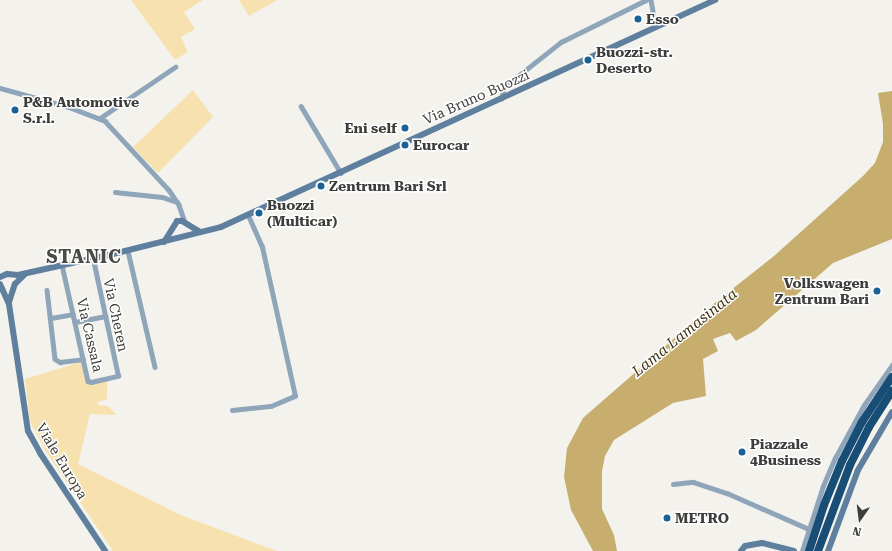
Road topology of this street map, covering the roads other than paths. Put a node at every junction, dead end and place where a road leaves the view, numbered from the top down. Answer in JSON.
{"nodes":[{"id":1,"x":646,"y":0,"type":"edge"},
{"id":2,"x":651,"y":0,"type":"edge"},
{"id":3,"x":716,"y":0,"type":"edge"},
{"id":4,"x":656,"y":27,"type":"junction"},
{"id":5,"x":175,"y":67,"type":"dead end"},
{"id":6,"x":0,"y":88,"type":"edge"},
{"id":7,"x":501,"y":99,"type":"junction"},
{"id":8,"x":301,"y":106,"type":"dead end"},
{"id":9,"x":100,"y":118,"type":"junction"},
{"id":10,"x":341,"y":173,"type":"junction"},
{"id":11,"x":169,"y":190,"type":"junction"},
{"id":12,"x":115,"y":192,"type":"dead end"},
{"id":13,"x":162,"y":197,"type":"junction"},
{"id":14,"x":177,"y":202,"type":"junction"},
{"id":15,"x":181,"y":208,"type":"junction"},
{"id":16,"x":248,"y":215,"type":"junction"},
{"id":17,"x":177,"y":221,"type":"junction"},
{"id":18,"x":186,"y":224,"type":"junction"},
{"id":19,"x":171,"y":230,"type":"junction"},
{"id":20,"x":201,"y":232,"type":"junction"},
{"id":21,"x":182,"y":237,"type":"junction"},
{"id":22,"x":164,"y":242,"type":"junction"},
{"id":23,"x":128,"y":251,"type":"junction"},
{"id":24,"x":93,"y":259,"type":"junction"},
{"id":25,"x":62,"y":265,"type":"junction"},
{"id":26,"x":26,"y":273,"type":"junction"},
{"id":27,"x":10,"y":274,"type":"junction"},
{"id":28,"x":1,"y":277,"type":"edge"},
{"id":29,"x":14,"y":285,"type":"junction"},
{"id":30,"x":1,"y":286,"type":"edge"},
{"id":31,"x":47,"y":290,"type":"dead end"},
{"id":32,"x":9,"y":304,"type":"junction"},
{"id":33,"x":73,"y":314,"type":"junction"},
{"id":34,"x":105,"y":316,"type":"junction"},
{"id":35,"x":51,"y":318,"type":"junction"},
{"id":36,"x":75,"y":322,"type":"junction"},
{"id":37,"x":83,"y":359,"type":"junction"},
{"id":38,"x":892,"y":365,"type":"edge"},
{"id":39,"x":155,"y":367,"type":"dead end"},
{"id":40,"x":118,"y":376,"type":"joint"},
{"id":41,"x":892,"y":377,"type":"edge"},
{"id":42,"x":892,"y":391,"type":"edge"},
{"id":43,"x":232,"y":410,"type":"dead end"},
{"id":44,"x":892,"y":412,"type":"edge"},
{"id":45,"x":673,"y":484,"type":"dead end"},
{"id":46,"x":809,"y":529,"type":"junction"},
{"id":47,"x":814,"y":544,"type":"edge"},
{"id":48,"x":829,"y":548,"type":"edge"},
{"id":49,"x":105,"y":551,"type":"edge"},
{"id":50,"x":741,"y":551,"type":"edge"},
{"id":51,"x":794,"y":551,"type":"edge"},
{"id":52,"x":802,"y":551,"type":"edge"},
{"id":53,"x":809,"y":551,"type":"edge"}],
"edges":[{"from":1,"to":7,"type":"street"},
{"from":2,"to":4,"type":"street"},
{"from":3,"to":4,"type":"main road","name":"Via Bruno Buozzi"},
{"from":4,"to":7,"type":"main road","name":"Via Bruno Buozzi"},
{"from":5,"to":9,"type":"street"},
{"from":6,"to":9,"type":"street"},
{"from":7,"to":10,"type":"main road","name":"Via Bruno Buozzi"},
{"from":8,"to":10,"type":"street"},
{"from":9,"to":11,"type":"street"},
{"from":10,"to":16,"type":"main road","name":"Via Bruno Buozzi"},
{"from":11,"to":13,"type":"street"},
{"from":11,"to":14,"type":"street"},
{"from":12,"to":13,"type":"street"},
{"from":13,"to":14,"type":"street"},
{"from":14,"to":15,"type":"street"},
{"from":15,"to":17,"type":"street"},
{"from":15,"to":18,"type":"street"},
{"from":16,"to":20,"type":"main road","name":"Via Bruno Buozzi"},
{"from":16,"to":43,"type":"street"},
{"from":17,"to":18,"type":"main road"},
{"from":17,"to":19,"type":"main road"},
{"from":18,"to":20,"type":"main road"},
{"from":18,"to":21,"type":"main road"},
{"from":19,"to":21,"type":"main road"},
{"from":19,"to":22,"type":"main road"},
{"from":20,"to":21,"type":"main road","name":"Via Bruno Buozzi"},
{"from":21,"to":22,"type":"main road","name":"Via Bruno Buozzi"},
{"from":22,"to":23,"type":"main road"},
{"from":23,"to":24,"type":"main road"},
{"from":23,"to":39,"type":"street"},
{"from":24,"to":25,"type":"main road"},
{"from":24,"to":34,"type":"street","name":"Via Cheren"},
{"from":25,"to":26,"type":"main road"},
{"from":25,"to":33,"type":"street","name":"Via Cassala"},
{"from":26,"to":27,"type":"main road"},
{"from":26,"to":29,"type":"main road"},
{"from":27,"to":28,"type":"main road"},
{"from":27,"to":29,"type":"main road"},
{"from":29,"to":30,"type":"main road"},
{"from":29,"to":32,"type":"main road"},
{"from":30,"to":32,"type":"main road"},
{"from":31,"to":35,"type":"street"},
{"from":32,"to":49,"type":"main road","name":"Viale Europa"},
{"from":33,"to":35,"type":"street"},
{"from":33,"to":36,"type":"street","name":"Via Cassala"},
{"from":34,"to":36,"type":"street"},
{"from":34,"to":40,"type":"street","name":"Via Cheren"},
{"from":35,"to":37,"type":"street"},
{"from":36,"to":37,"type":"street","name":"Via Cassala"},
{"from":37,"to":40,"type":"street","name":"Via Cassala"},
{"from":38,"to":46,"type":"street"},
{"from":41,"to":47,"type":"highway"},
{"from":42,"to":47,"type":"highway"},
{"from":44,"to":48,"type":"main road"},
{"from":45,"to":46,"type":"street"},
{"from":46,"to":47,"type":"street"},
{"from":47,"to":52,"type":"street"},
{"from":47,"to":53,"type":"highway"},
{"from":50,"to":51,"type":"main road"}]}
